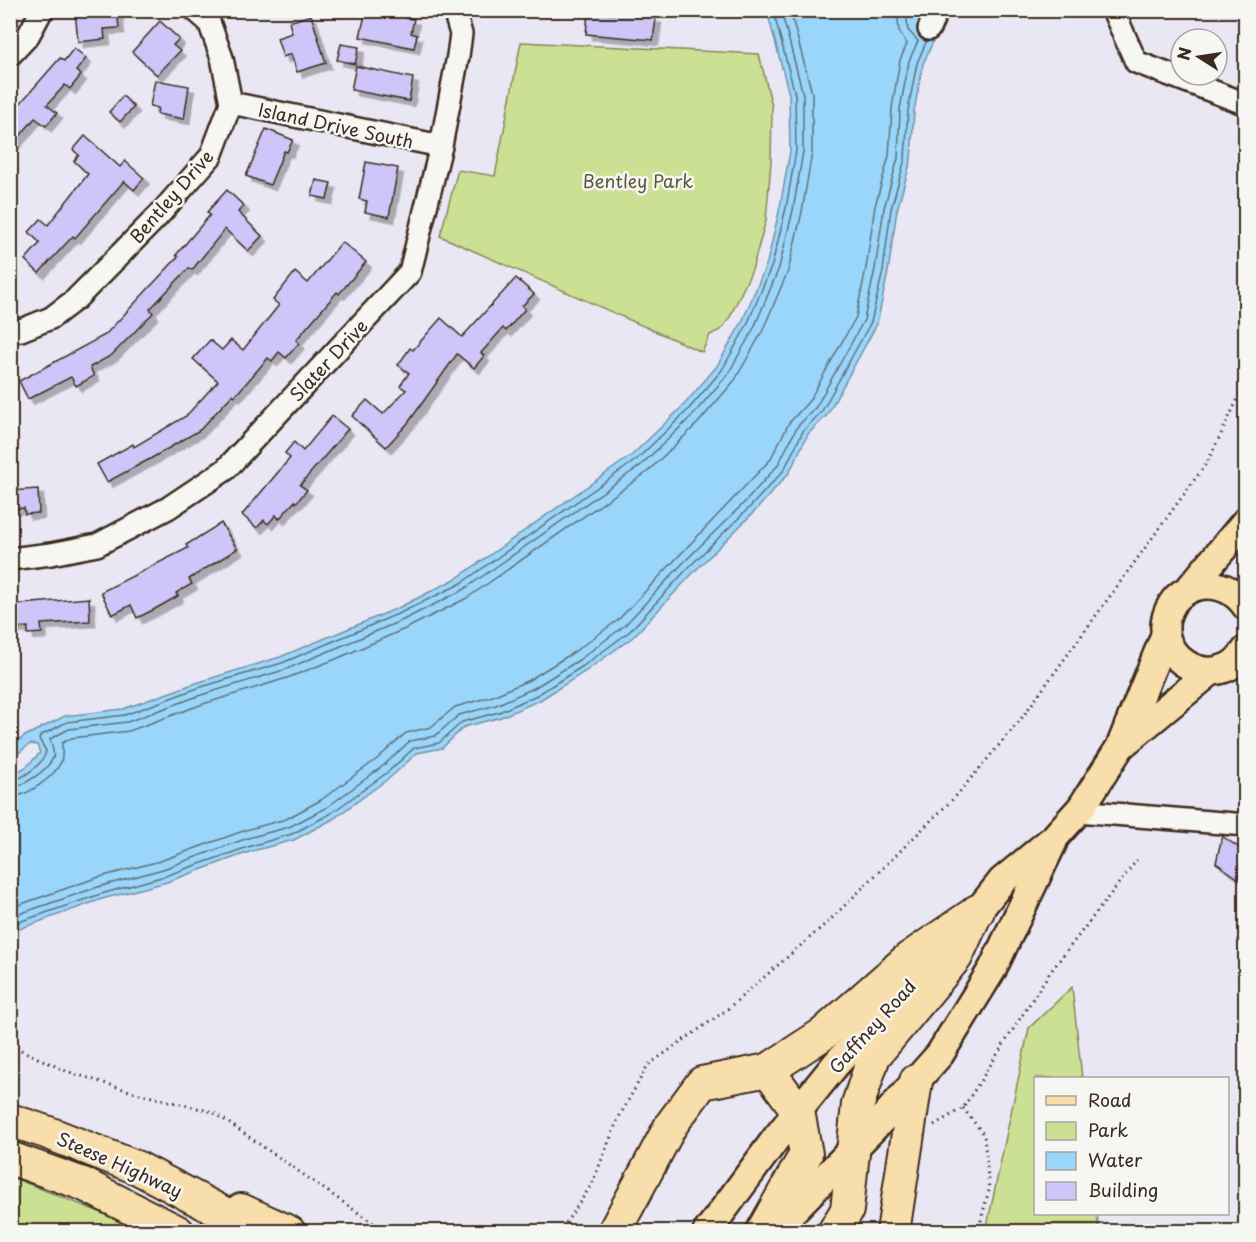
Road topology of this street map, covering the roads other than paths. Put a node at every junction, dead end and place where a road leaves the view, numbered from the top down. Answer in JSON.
{"nodes":[{"id":1,"x":42,"y":10,"type":"edge"},
{"id":2,"x":195,"y":10,"type":"edge"},
{"id":3,"x":454,"y":10,"type":"edge"},
{"id":4,"x":1113,"y":10,"type":"edge"},
{"id":5,"x":10,"y":55,"type":"edge"},
{"id":6,"x":231,"y":103,"type":"junction"},
{"id":7,"x":1245,"y":104,"type":"edge"},
{"id":8,"x":441,"y":146,"type":"junction"},
{"id":9,"x":10,"y":331,"type":"edge"},
{"id":10,"x":1245,"y":521,"type":"edge"},
{"id":11,"x":10,"y":559,"type":"edge"},
{"id":12,"x":1189,"y":589,"type":"junction"},
{"id":13,"x":1245,"y":606,"type":"edge"},
{"id":14,"x":1165,"y":635,"type":"junction"},
{"id":15,"x":1244,"y":655,"type":"edge"},
{"id":16,"x":1210,"y":672,"type":"junction"},
{"id":17,"x":1119,"y":747,"type":"junction"},
{"id":18,"x":1078,"y":811,"type":"junction"},
{"id":19,"x":1245,"y":825,"type":"edge"},
{"id":20,"x":1054,"y":838,"type":"junction"},
{"id":21,"x":978,"y":910,"type":"junction"},
{"id":22,"x":768,"y":1070,"type":"junction"},
{"id":23,"x":916,"y":1081,"type":"junction"},
{"id":24,"x":798,"y":1111,"type":"junction"},
{"id":25,"x":10,"y":1120,"type":"edge"},
{"id":26,"x":855,"y":1147,"type":"junction"},
{"id":27,"x":10,"y":1158,"type":"edge"},
{"id":28,"x":138,"y":1168,"type":"junction"},
{"id":29,"x":140,"y":1212,"type":"junction"},
{"id":30,"x":169,"y":1232,"type":"edge"},
{"id":31,"x":178,"y":1232,"type":"edge"},
{"id":32,"x":259,"y":1232,"type":"edge"},
{"id":33,"x":289,"y":1232,"type":"edge"},
{"id":34,"x":614,"y":1232,"type":"edge"},
{"id":35,"x":707,"y":1232,"type":"edge"},
{"id":36,"x":762,"y":1232,"type":"edge"},
{"id":37,"x":772,"y":1232,"type":"edge"},
{"id":38,"x":834,"y":1232,"type":"edge"},
{"id":39,"x":893,"y":1232,"type":"edge"}],
"edges":[{"from":1,"to":5,"type":"street"},
{"from":2,"to":6,"type":"street"},
{"from":3,"to":8,"type":"street","name":"Slater Drive"},
{"from":4,"to":7,"type":"street"},
{"from":6,"to":8,"type":"street","name":"Island Drive South"},
{"from":6,"to":9,"type":"street","name":"Bentley Drive"},
{"from":8,"to":11,"type":"street","name":"Slater Drive"},
{"from":10,"to":12,"type":"main road"},
{"from":12,"to":13,"type":"main road"},
{"from":12,"to":14,"type":"main road","name":"Gaffney Road"},
{"from":14,"to":16,"type":"main road"},
{"from":14,"to":17,"type":"main road","name":"Gaffney Road"},
{"from":15,"to":16,"type":"main road","name":"Gaffney Road"},
{"from":16,"to":17,"type":"main road","name":"Gaffney Road"},
{"from":17,"to":18,"type":"main road","name":"Gaffney Road"},
{"from":18,"to":19,"type":"street"},
{"from":18,"to":20,"type":"main road","name":"Gaffney Road"},
{"from":20,"to":21,"type":"main road","name":"Gaffney Road"},
{"from":20,"to":23,"type":"main road","name":"Gaffney Road"},
{"from":21,"to":22,"type":"highway"},
{"from":21,"to":24,"type":"main road","name":"Gaffney Road"},
{"from":21,"to":26,"type":"highway"},
{"from":22,"to":24,"type":"highway"},
{"from":22,"to":34,"type":"highway"},
{"from":23,"to":26,"type":"main road","name":"Gaffney Road"},
{"from":23,"to":39,"type":"highway"},
{"from":24,"to":35,"type":"main road","name":"Gaffney Road"},
{"from":24,"to":36,"type":"highway"},
{"from":25,"to":28,"type":"highway","name":"Steese Highway"},
{"from":26,"to":37,"type":"main road","name":"Gaffney Road"},
{"from":26,"to":38,"type":"highway"},
{"from":27,"to":29,"type":"highway","name":"Steese Highway"},
{"from":28,"to":32,"type":"highway","name":"Steese Highway"},
{"from":28,"to":33,"type":"highway"},
{"from":29,"to":30,"type":"highway"},
{"from":29,"to":31,"type":"highway","name":"Steese Highway"}]}
